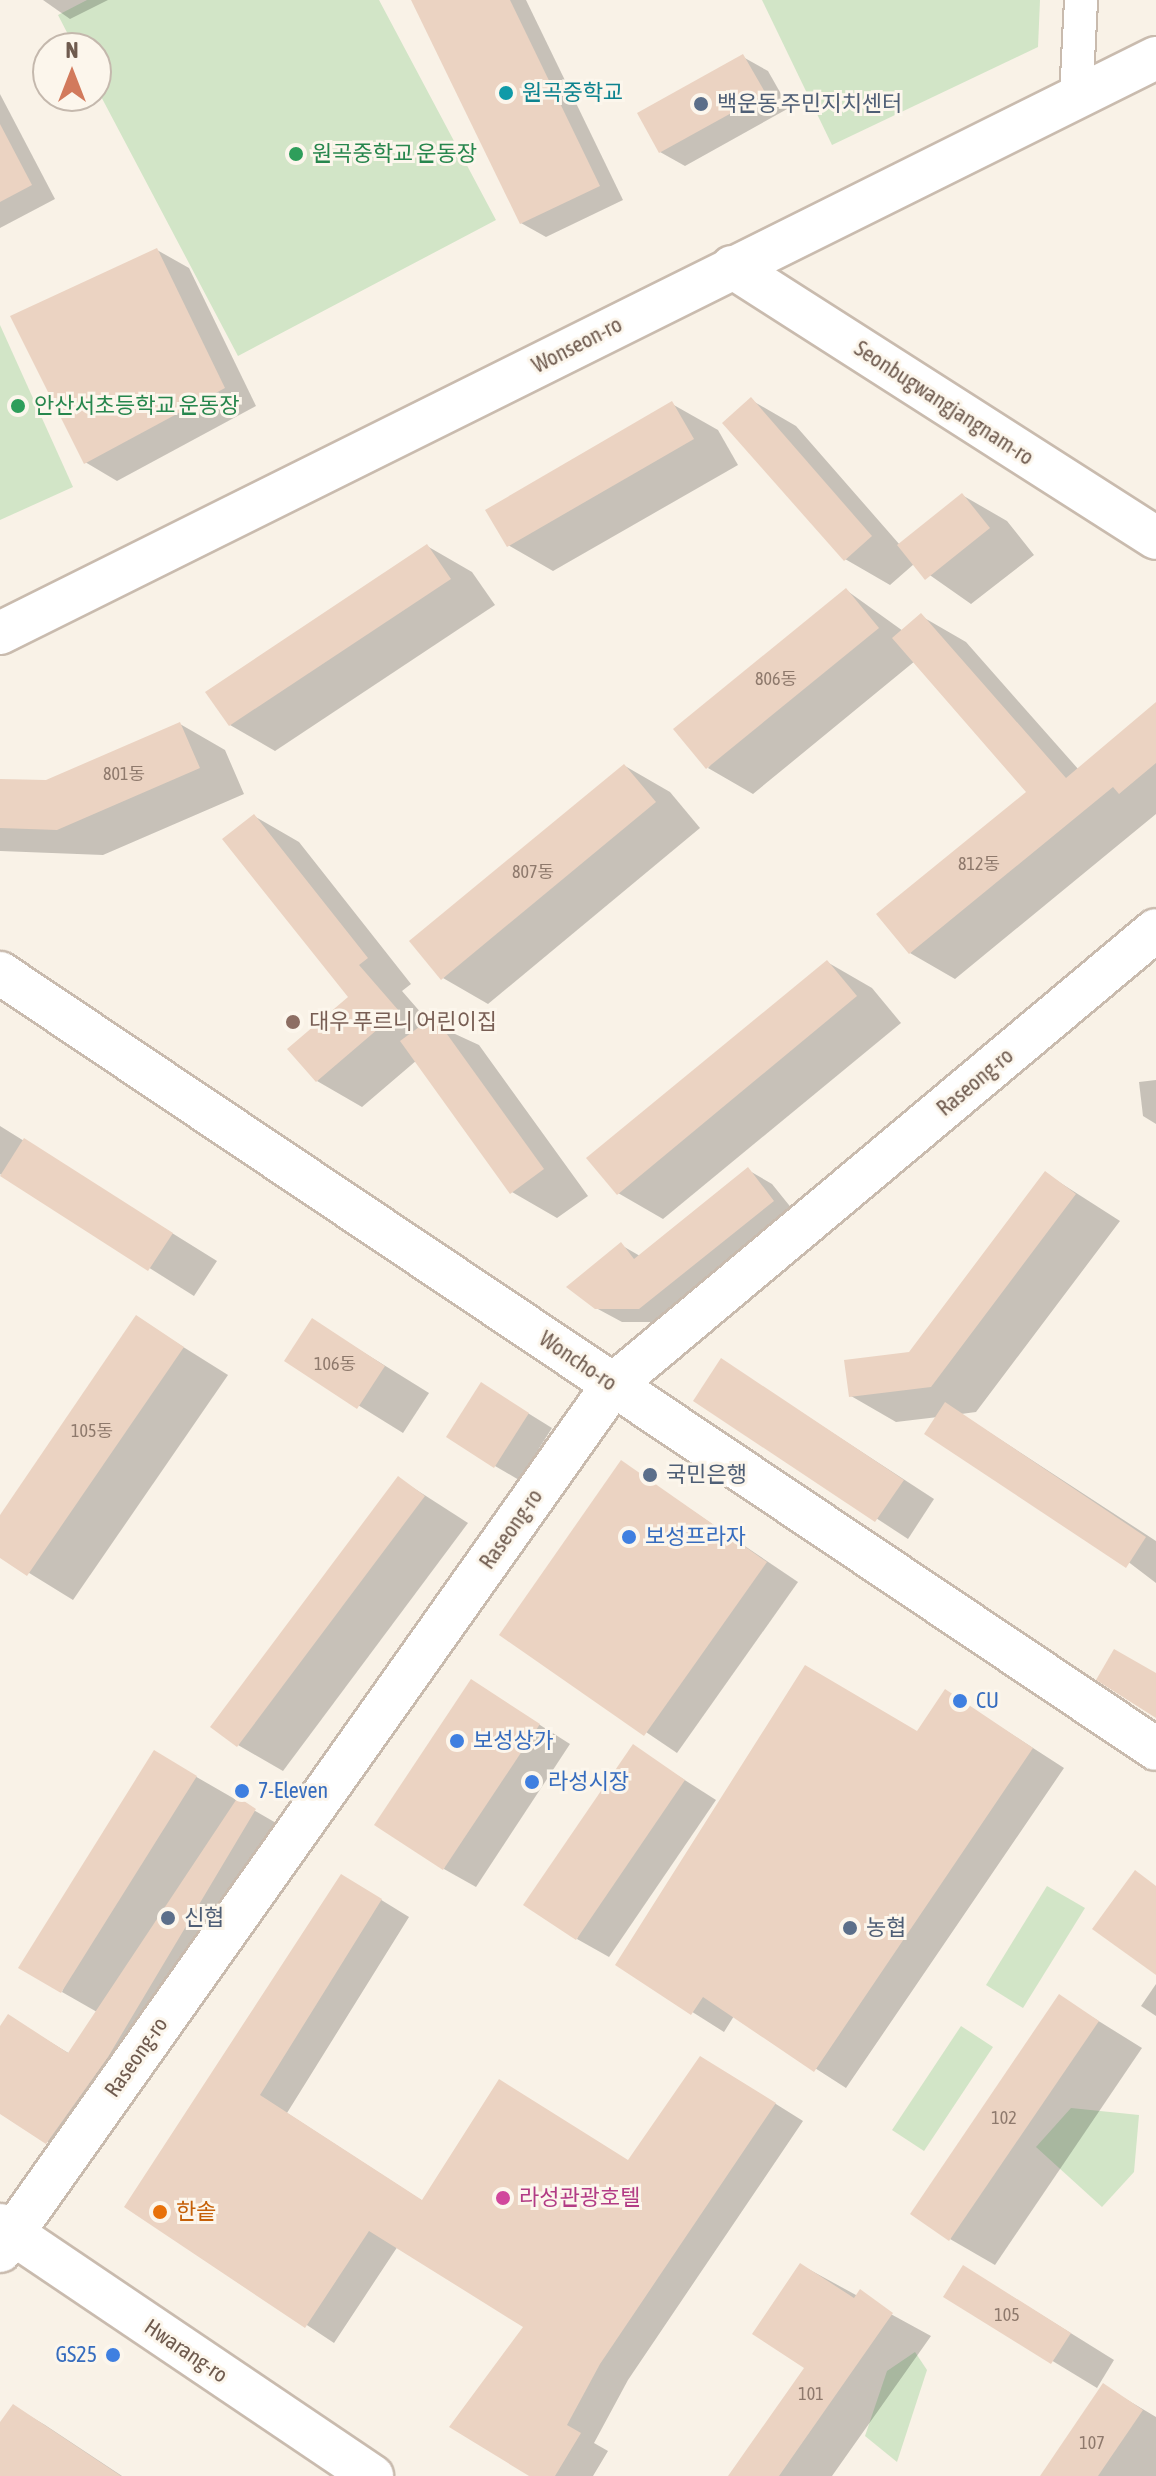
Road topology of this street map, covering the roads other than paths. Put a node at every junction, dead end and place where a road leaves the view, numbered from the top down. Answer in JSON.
{"nodes":[{"id":1,"x":1081,"y":0,"type":"edge"},
{"id":2,"x":1156,"y":58,"type":"edge"},
{"id":3,"x":1076,"y":97,"type":"junction"},
{"id":4,"x":732,"y":267,"type":"junction"},
{"id":5,"x":1156,"y":538,"type":"edge"},
{"id":6,"x":0,"y":633,"type":"edge"},
{"id":7,"x":1156,"y":930,"type":"edge"},
{"id":8,"x":0,"y":973,"type":"edge"},
{"id":9,"x":613,"y":1385,"type":"junction"},
{"id":10,"x":1156,"y":1749,"type":"edge"},
{"id":11,"x":4,"y":2237,"type":"edge"},
{"id":12,"x":372,"y":2476,"type":"edge"}],
"edges":[{"from":1,"to":3,"type":"street"},
{"from":2,"to":3,"type":"street","name":"Wonseon-ro"},
{"from":3,"to":4,"type":"street","name":"Wonseon-ro"},
{"from":4,"to":5,"type":"street","name":"Seonbugwangjangnam-ro"},
{"from":4,"to":6,"type":"street","name":"Wonseon-ro"},
{"from":7,"to":9,"type":"street","name":"Raseong-ro"},
{"from":8,"to":9,"type":"street","name":"Woncho-ro"},
{"from":9,"to":10,"type":"street","name":"Woncho-ro"},
{"from":9,"to":11,"type":"street","name":"Raseong-ro"},
{"from":11,"to":12,"type":"street","name":"Hwarang-ro"}]}
